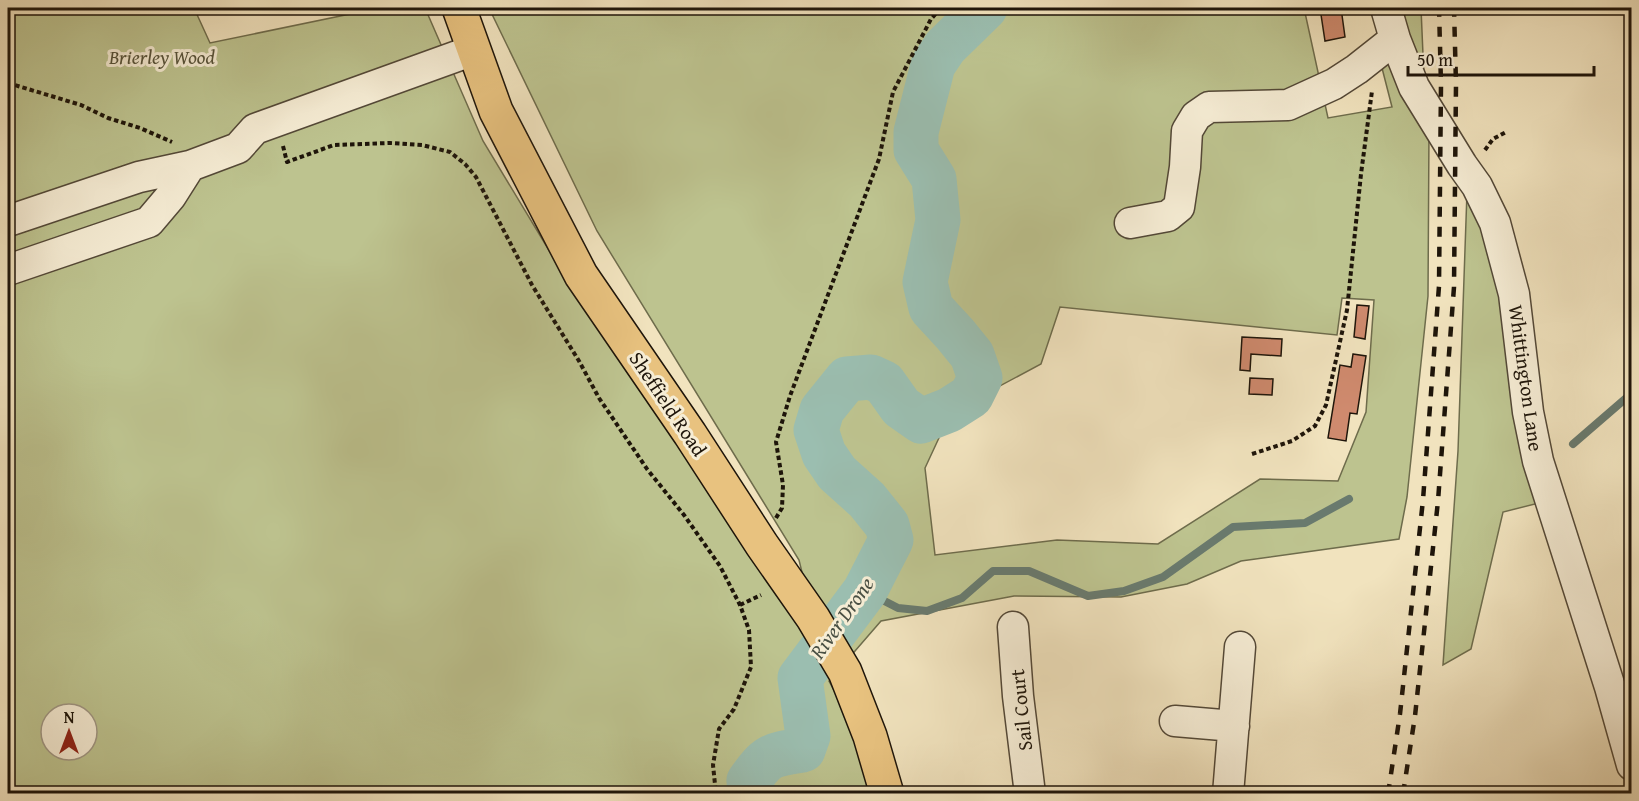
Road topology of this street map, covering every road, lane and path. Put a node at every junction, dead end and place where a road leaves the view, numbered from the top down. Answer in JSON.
{"nodes":[{"id":1,"x":459,"y":8,"type":"edge"},
{"id":2,"x":941,"y":8,"type":"edge"},
{"id":3,"x":1386,"y":8,"type":"edge"},
{"id":4,"x":1390,"y":43,"type":"junction"},
{"id":5,"x":474,"y":50,"type":"junction"},
{"id":6,"x":8,"y":83,"type":"edge"},
{"id":7,"x":277,"y":122,"type":"junction"},
{"id":8,"x":182,"y":155,"type":"junction"},
{"id":9,"x":8,"y":221,"type":"edge"},
{"id":10,"x":1130,"y":223,"type":"dead end"},
{"id":11,"x":8,"y":270,"type":"edge"},
{"id":12,"x":1252,"y":454,"type":"dead end"},
{"id":13,"x":762,"y":544,"type":"junction"},
{"id":14,"x":1013,"y":627,"type":"dead end"},
{"id":15,"x":1240,"y":647,"type":"dead end"},
{"id":16,"x":1175,"y":721,"type":"dead end"},
{"id":17,"x":1233,"y":726,"type":"junction"},
{"id":18,"x":1632,"y":765,"type":"edge"},
{"id":19,"x":716,"y":794,"type":"edge"},
{"id":20,"x":887,"y":794,"type":"edge"},
{"id":21,"x":1030,"y":794,"type":"edge"},
{"id":22,"x":1228,"y":794,"type":"edge"}],
"edges":[{"from":1,"to":5,"type":"main road","name":"Sheffield Road"},
{"from":2,"to":13,"type":"path"},
{"from":3,"to":4,"type":"street","name":"Whittington Lane"},
{"from":4,"to":10,"type":"street"},
{"from":4,"to":12,"type":"path"},
{"from":4,"to":18,"type":"street","name":"Whittington Lane"},
{"from":5,"to":7,"type":"street"},
{"from":5,"to":13,"type":"main road","name":"Sheffield Road"},
{"from":6,"to":8,"type":"path"},
{"from":7,"to":8,"type":"street"},
{"from":7,"to":19,"type":"path"},
{"from":8,"to":9,"type":"street"},
{"from":8,"to":11,"type":"street"},
{"from":13,"to":20,"type":"main road","name":"Sheffield Road"},
{"from":14,"to":21,"type":"street","name":"Sail Court"},
{"from":15,"to":17,"type":"street"},
{"from":16,"to":17,"type":"street"},
{"from":17,"to":22,"type":"street"}]}
